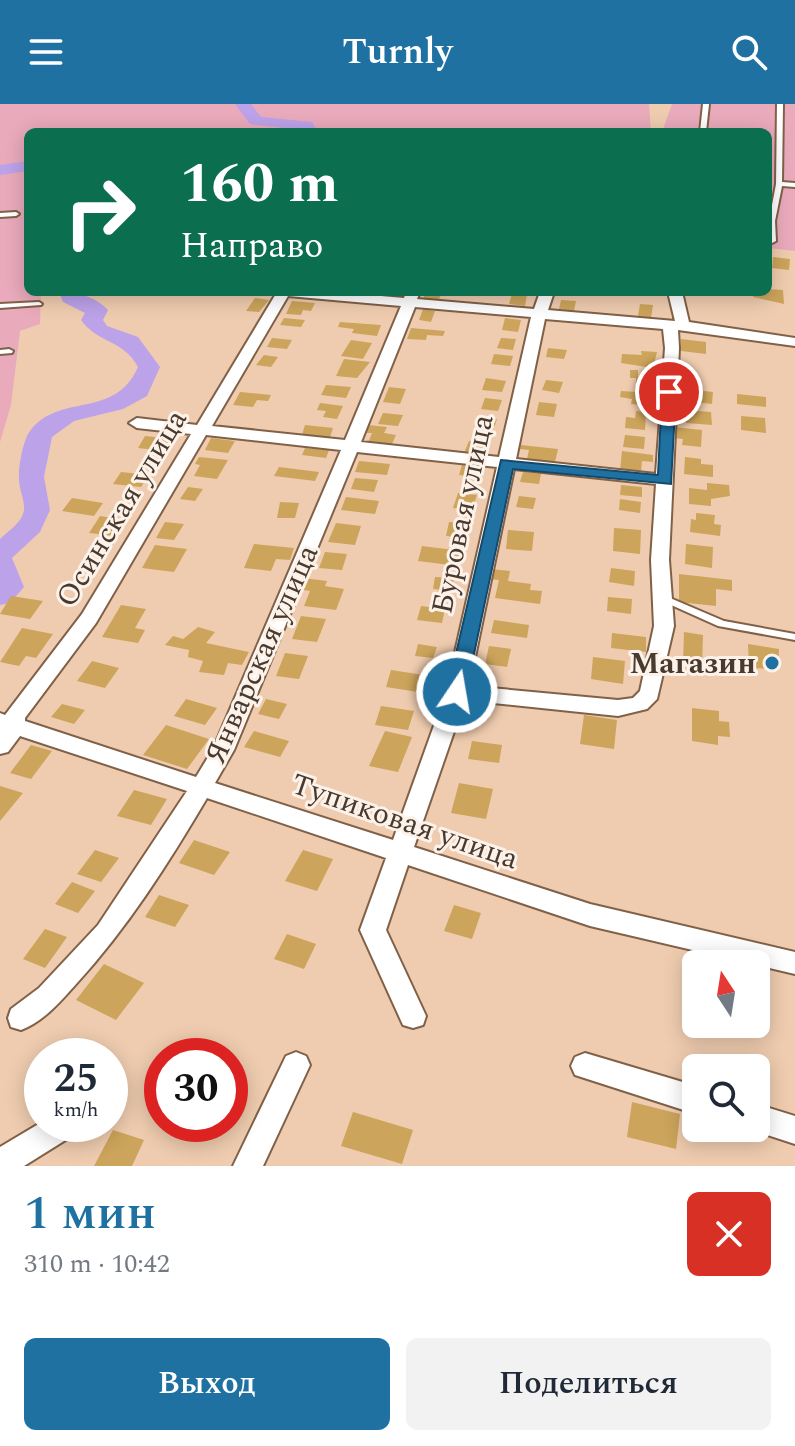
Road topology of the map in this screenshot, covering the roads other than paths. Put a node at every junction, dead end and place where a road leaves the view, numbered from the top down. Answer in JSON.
{"nodes":[{"id":1,"x":706,"y":104,"type":"edge"},
{"id":2,"x":780,"y":104,"type":"edge"},
{"id":3,"x":703,"y":128,"type":"edge"},
{"id":4,"x":779,"y":184,"type":"junction"},
{"id":5,"x":795,"y":185,"type":"edge"},
{"id":6,"x":16,"y":214,"type":"dead end"},
{"id":7,"x":0,"y":215,"type":"edge"},
{"id":8,"x":772,"y":221,"type":"edge"},
{"id":9,"x":772,"y":221,"type":"edge"},
{"id":10,"x":772,"y":241,"type":"edge"},
{"id":11,"x":283,"y":296,"type":"edge"},
{"id":12,"x":387,"y":296,"type":"edge"},
{"id":13,"x":546,"y":296,"type":"edge"},
{"id":14,"x":675,"y":296,"type":"edge"},
{"id":15,"x":412,"y":297,"type":"edge"},
{"id":16,"x":39,"y":304,"type":"dead end"},
{"id":17,"x":0,"y":306,"type":"edge"},
{"id":18,"x":539,"y":315,"type":"junction"},
{"id":19,"x":677,"y":327,"type":"junction"},
{"id":20,"x":795,"y":342,"type":"edge"},
{"id":21,"x":137,"y":423,"type":"dead end"},
{"id":22,"x":202,"y":430,"type":"junction"},
{"id":23,"x":351,"y":445,"type":"junction"},
{"id":24,"x":507,"y":463,"type":"junction"},
{"id":25,"x":666,"y":480,"type":"junction"},
{"id":26,"x":663,"y":598,"type":"junction"},
{"id":27,"x":795,"y":637,"type":"edge"},
{"id":28,"x":457,"y":692,"type":"junction"},
{"id":29,"x":5,"y":731,"type":"edge"},
{"id":30,"x":200,"y":788,"type":"junction"},
{"id":31,"x":398,"y":850,"type":"junction"},
{"id":32,"x":795,"y":963,"type":"edge"},
{"id":33,"x":413,"y":1016,"type":"dead end"},
{"id":34,"x":21,"y":1018,"type":"dead end"},
{"id":35,"x":296,"y":1065,"type":"dead end"},
{"id":36,"x":585,"y":1066,"type":"dead end"},
{"id":37,"x":682,"y":1096,"type":"edge"},
{"id":38,"x":770,"y":1122,"type":"edge"},
{"id":39,"x":795,"y":1130,"type":"edge"},
{"id":40,"x":36,"y":1142,"type":"edge"},
{"id":41,"x":0,"y":1164,"type":"edge"},
{"id":42,"x":248,"y":1166,"type":"edge"}],
"edges":[{"from":1,"to":3,"type":"lane"},
{"from":2,"to":4,"type":"lane"},
{"from":4,"to":5,"type":"lane"},
{"from":4,"to":8,"type":"lane"},
{"from":6,"to":7,"type":"lane"},
{"from":9,"to":10,"type":"lane"},
{"from":11,"to":22,"type":"street","name":"Осинская улица"},
{"from":12,"to":15,"type":"street"},
{"from":13,"to":18,"type":"street","name":"Буровая улица"},
{"from":14,"to":19,"type":"street"},
{"from":15,"to":18,"type":"street"},
{"from":15,"to":23,"type":"street","name":"Январская улица"},
{"from":16,"to":17,"type":"lane"},
{"from":18,"to":19,"type":"street"},
{"from":18,"to":24,"type":"street","name":"Буровая улица"},
{"from":19,"to":20,"type":"street"},
{"from":19,"to":25,"type":"street"},
{"from":21,"to":22,"type":"street"},
{"from":22,"to":23,"type":"street"},
{"from":22,"to":29,"type":"street","name":"Осинская улица"},
{"from":23,"to":24,"type":"street"},
{"from":23,"to":30,"type":"street","name":"Январская улица"},
{"from":24,"to":25,"type":"street"},
{"from":24,"to":28,"type":"street","name":"Буровая улица"},
{"from":25,"to":26,"type":"street"},
{"from":26,"to":27,"type":"lane"},
{"from":26,"to":28,"type":"street"},
{"from":28,"to":31,"type":"street","name":"Буровая улица"},
{"from":29,"to":30,"type":"street","name":"Тупиковая улица"},
{"from":30,"to":31,"type":"street","name":"Тупиковая улица"},
{"from":30,"to":34,"type":"street","name":"Январская улица"},
{"from":31,"to":32,"type":"street","name":"Тупиковая улица"},
{"from":31,"to":33,"type":"street","name":"Буровая улица"},
{"from":35,"to":42,"type":"street"},
{"from":36,"to":37,"type":"street"},
{"from":38,"to":39,"type":"street"},
{"from":40,"to":41,"type":"street"}]}
